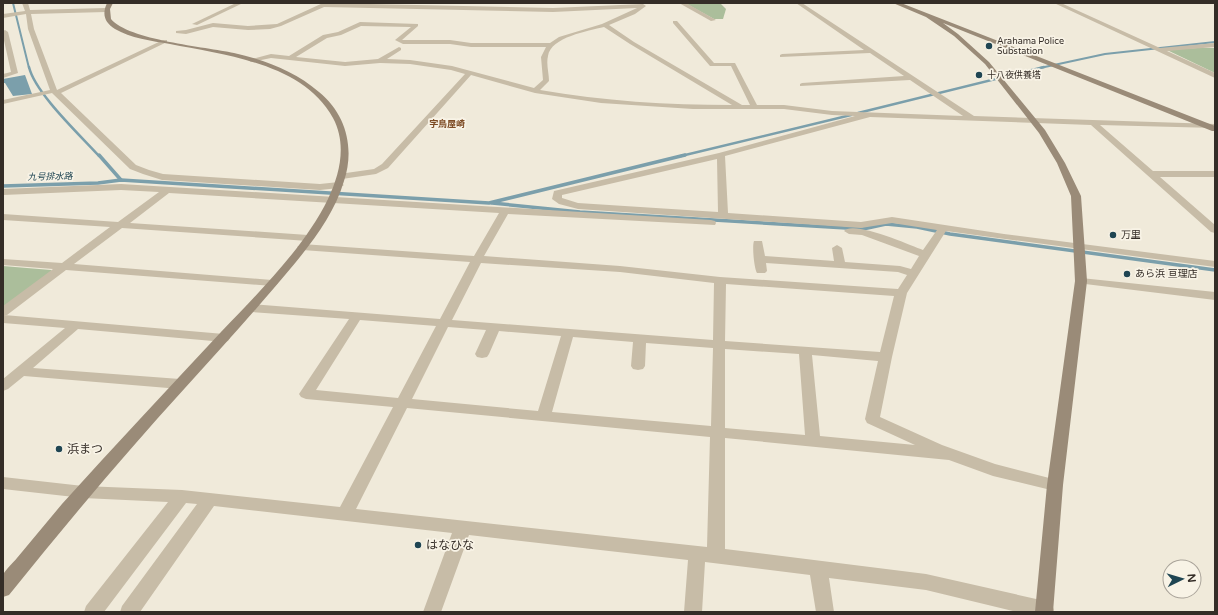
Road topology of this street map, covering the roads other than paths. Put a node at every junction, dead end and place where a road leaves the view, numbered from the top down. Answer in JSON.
{"nodes":[{"id":1,"x":25,"y":3,"type":"edge"},
{"id":2,"x":110,"y":3,"type":"edge"},
{"id":3,"x":240,"y":3,"type":"edge"},
{"id":4,"x":650,"y":3,"type":"edge"},
{"id":5,"x":682,"y":3,"type":"edge"},
{"id":6,"x":799,"y":3,"type":"edge"},
{"id":7,"x":896,"y":3,"type":"edge"},
{"id":8,"x":1057,"y":3,"type":"edge"},
{"id":9,"x":322,"y":4,"type":"edge"},
{"id":10,"x":645,"y":4,"type":"edge"},
{"id":11,"x":395,"y":6,"type":"junction"},
{"id":12,"x":106,"y":10,"type":"junction"},
{"id":13,"x":28,"y":12,"type":"junction"},
{"id":14,"x":381,"y":13,"type":"dead end"},
{"id":15,"x":5,"y":14,"type":"edge"},
{"id":16,"x":928,"y":16,"type":"junction"},
{"id":17,"x":374,"y":17,"type":"dead end"},
{"id":18,"x":713,"y":20,"type":"dead end"},
{"id":19,"x":675,"y":22,"type":"dead end"},
{"id":20,"x":360,"y":24,"type":"junction"},
{"id":21,"x":604,"y":25,"type":"junction"},
{"id":22,"x":4,"y":30,"type":"edge"},
{"id":23,"x":178,"y":32,"type":"junction"},
{"id":24,"x":156,"y":40,"type":"junction"},
{"id":25,"x":165,"y":41,"type":"junction"},
{"id":26,"x":550,"y":45,"type":"junction"},
{"id":27,"x":1215,"y":45,"type":"edge"},
{"id":28,"x":399,"y":49,"type":"dead end"},
{"id":29,"x":1157,"y":49,"type":"junction"},
{"id":30,"x":871,"y":51,"type":"junction"},
{"id":31,"x":782,"y":56,"type":"dead end"},
{"id":32,"x":290,"y":58,"type":"junction"},
{"id":33,"x":251,"y":60,"type":"junction"},
{"id":34,"x":380,"y":61,"type":"junction"},
{"id":35,"x":469,"y":73,"type":"junction"},
{"id":36,"x":3,"y":76,"type":"edge"},
{"id":37,"x":1215,"y":76,"type":"edge"},
{"id":38,"x":911,"y":78,"type":"junction"},
{"id":39,"x":802,"y":85,"type":"dead end"},
{"id":40,"x":535,"y":91,"type":"junction"},
{"id":41,"x":53,"y":92,"type":"junction"},
{"id":42,"x":3,"y":102,"type":"edge"},
{"id":43,"x":739,"y":106,"type":"junction"},
{"id":44,"x":754,"y":106,"type":"junction"},
{"id":45,"x":869,"y":114,"type":"junction"},
{"id":46,"x":972,"y":118,"type":"junction"},
{"id":47,"x":1032,"y":121,"type":"junction"},
{"id":48,"x":1094,"y":124,"type":"junction"},
{"id":49,"x":1212,"y":127,"type":"edge"},
{"id":50,"x":721,"y":155,"type":"junction"},
{"id":51,"x":1153,"y":174,"type":"junction"},
{"id":52,"x":1215,"y":174,"type":"edge"},
{"id":53,"x":342,"y":176,"type":"junction"},
{"id":54,"x":166,"y":191,"type":"junction"},
{"id":55,"x":3,"y":192,"type":"edge"},
{"id":56,"x":336,"y":193,"type":"junction"},
{"id":57,"x":505,"y":211,"type":"junction"},
{"id":58,"x":723,"y":216,"type":"junction"},
{"id":59,"x":3,"y":217,"type":"edge"},
{"id":60,"x":122,"y":225,"type":"junction"},
{"id":61,"x":1215,"y":230,"type":"edge"},
{"id":62,"x":941,"y":231,"type":"junction"},
{"id":63,"x":305,"y":243,"type":"junction"},
{"id":64,"x":758,"y":243,"type":"dead end"},
{"id":65,"x":837,"y":248,"type":"dead end"},
{"id":66,"x":1080,"y":251,"type":"junction"},
{"id":67,"x":926,"y":254,"type":"junction"},
{"id":68,"x":477,"y":259,"type":"junction"},
{"id":69,"x":759,"y":259,"type":"junction"},
{"id":70,"x":3,"y":262,"type":"edge"},
{"id":71,"x":1215,"y":264,"type":"edge"},
{"id":72,"x":840,"y":265,"type":"junction"},
{"id":73,"x":64,"y":267,"type":"junction"},
{"id":74,"x":760,"y":271,"type":"dead end"},
{"id":75,"x":913,"y":274,"type":"junction"},
{"id":76,"x":720,"y":280,"type":"junction"},
{"id":77,"x":1081,"y":281,"type":"junction"},
{"id":78,"x":272,"y":283,"type":"junction"},
{"id":79,"x":901,"y":293,"type":"junction"},
{"id":80,"x":1215,"y":296,"type":"edge"},
{"id":81,"x":251,"y":308,"type":"junction"},
{"id":82,"x":3,"y":312,"type":"edge"},
{"id":83,"x":357,"y":316,"type":"junction"},
{"id":84,"x":3,"y":319,"type":"edge"},
{"id":85,"x":444,"y":323,"type":"junction"},
{"id":86,"x":76,"y":325,"type":"junction"},
{"id":87,"x":494,"y":327,"type":"junction"},
{"id":88,"x":568,"y":333,"type":"junction"},
{"id":89,"x":224,"y":338,"type":"junction"},
{"id":90,"x":640,"y":338,"type":"junction"},
{"id":91,"x":720,"y":344,"type":"junction"},
{"id":92,"x":805,"y":351,"type":"junction"},
{"id":93,"x":482,"y":354,"type":"dead end"},
{"id":94,"x":885,"y":357,"type":"junction"},
{"id":95,"x":638,"y":366,"type":"dead end"},
{"id":96,"x":21,"y":371,"type":"junction"},
{"id":97,"x":180,"y":384,"type":"junction"},
{"id":98,"x":3,"y":386,"type":"edge"},
{"id":99,"x":402,"y":403,"type":"junction"},
{"id":100,"x":544,"y":416,"type":"junction"},
{"id":101,"x":717,"y":431,"type":"junction"},
{"id":102,"x":813,"y":440,"type":"junction"},
{"id":103,"x":950,"y":454,"type":"junction"},
{"id":104,"x":3,"y":483,"type":"edge"},
{"id":105,"x":1055,"y":485,"type":"junction"},
{"id":106,"x":83,"y":492,"type":"junction"},
{"id":107,"x":182,"y":496,"type":"junction"},
{"id":108,"x":210,"y":499,"type":"junction"},
{"id":109,"x":345,"y":514,"type":"junction"},
{"id":110,"x":463,"y":527,"type":"junction"},
{"id":111,"x":697,"y":553,"type":"junction"},
{"id":112,"x":716,"y":556,"type":"junction"},
{"id":113,"x":818,"y":568,"type":"junction"},
{"id":114,"x":3,"y":589,"type":"edge"},
{"id":115,"x":1047,"y":611,"type":"edge"},
{"id":116,"x":93,"y":612,"type":"edge"},
{"id":117,"x":129,"y":612,"type":"edge"},
{"id":118,"x":432,"y":612,"type":"edge"},
{"id":119,"x":693,"y":612,"type":"edge"},
{"id":120,"x":825,"y":612,"type":"edge"}],
"edges":[{"from":1,"to":13,"type":"street"},
{"from":2,"to":12,"type":"street"},
{"from":3,"to":23,"type":"street"},
{"from":4,"to":10,"type":"street"},
{"from":5,"to":18,"type":"street"},
{"from":6,"to":30,"type":"street"},
{"from":7,"to":16,"type":"street"},
{"from":8,"to":29,"type":"street"},
{"from":9,"to":11,"type":"street"},
{"from":9,"to":23,"type":"street"},
{"from":10,"to":11,"type":"street"},
{"from":10,"to":21,"type":"street"},
{"from":11,"to":14,"type":"street"},
{"from":12,"to":13,"type":"street"},
{"from":12,"to":24,"type":"street"},
{"from":13,"to":15,"type":"street"},
{"from":13,"to":41,"type":"street"},
{"from":16,"to":47,"type":"street"},
{"from":16,"to":49,"type":"street"},
{"from":17,"to":20,"type":"street"},
{"from":19,"to":44,"type":"street"},
{"from":20,"to":26,"type":"street"},
{"from":20,"to":32,"type":"street"},
{"from":21,"to":26,"type":"street"},
{"from":21,"to":43,"type":"street"},
{"from":22,"to":36,"type":"street"},
{"from":23,"to":24,"type":"street"},
{"from":24,"to":25,"type":"street"},
{"from":25,"to":33,"type":"street"},
{"from":25,"to":41,"type":"street"},
{"from":26,"to":40,"type":"street"},
{"from":27,"to":29,"type":"street"},
{"from":28,"to":34,"type":"street"},
{"from":29,"to":37,"type":"street"},
{"from":30,"to":31,"type":"street"},
{"from":30,"to":38,"type":"street"},
{"from":32,"to":33,"type":"street"},
{"from":32,"to":34,"type":"street"},
{"from":33,"to":53,"type":"street"},
{"from":34,"to":35,"type":"street"},
{"from":35,"to":40,"type":"street"},
{"from":35,"to":53,"type":"street"},
{"from":38,"to":39,"type":"street"},
{"from":38,"to":46,"type":"street"},
{"from":40,"to":43,"type":"street"},
{"from":41,"to":42,"type":"street"},
{"from":41,"to":56,"type":"street"},
{"from":43,"to":44,"type":"street"},
{"from":44,"to":45,"type":"street"},
{"from":45,"to":46,"type":"street"},
{"from":45,"to":50,"type":"street"},
{"from":46,"to":47,"type":"street"},
{"from":47,"to":48,"type":"street"},
{"from":47,"to":66,"type":"street"},
{"from":48,"to":49,"type":"street"},
{"from":48,"to":51,"type":"street"},
{"from":50,"to":58,"type":"street"},
{"from":50,"to":58,"type":"street"},
{"from":51,"to":52,"type":"street"},
{"from":51,"to":61,"type":"street"},
{"from":53,"to":56,"type":"street"},
{"from":54,"to":55,"type":"street"},
{"from":54,"to":56,"type":"street"},
{"from":54,"to":60,"type":"street"},
{"from":56,"to":57,"type":"street"},
{"from":56,"to":63,"type":"street"},
{"from":57,"to":67,"type":"street"},
{"from":57,"to":68,"type":"street"},
{"from":58,"to":62,"type":"street"},
{"from":59,"to":60,"type":"street"},
{"from":60,"to":63,"type":"street"},
{"from":60,"to":73,"type":"street"},
{"from":62,"to":66,"type":"street"},
{"from":62,"to":67,"type":"street"},
{"from":63,"to":68,"type":"street"},
{"from":63,"to":78,"type":"street"},
{"from":64,"to":69,"type":"street"},
{"from":65,"to":72,"type":"street"},
{"from":66,"to":71,"type":"street"},
{"from":66,"to":77,"type":"street"},
{"from":67,"to":75,"type":"street"},
{"from":68,"to":76,"type":"street"},
{"from":68,"to":85,"type":"street"},
{"from":69,"to":72,"type":"street"},
{"from":69,"to":74,"type":"street"},
{"from":70,"to":73,"type":"street"},
{"from":72,"to":75,"type":"street"},
{"from":73,"to":78,"type":"street"},
{"from":73,"to":82,"type":"street"},
{"from":75,"to":79,"type":"street"},
{"from":76,"to":79,"type":"street"},
{"from":76,"to":91,"type":"street"},
{"from":77,"to":80,"type":"street"},
{"from":77,"to":105,"type":"street"},
{"from":78,"to":81,"type":"street"},
{"from":79,"to":94,"type":"street"},
{"from":81,"to":83,"type":"street"},
{"from":81,"to":89,"type":"street"},
{"from":83,"to":85,"type":"street"},
{"from":83,"to":99,"type":"street"},
{"from":84,"to":86,"type":"street"},
{"from":85,"to":87,"type":"street"},
{"from":85,"to":99,"type":"street"},
{"from":86,"to":89,"type":"street"},
{"from":86,"to":96,"type":"street"},
{"from":87,"to":88,"type":"street"},
{"from":87,"to":93,"type":"street"},
{"from":88,"to":90,"type":"street"},
{"from":88,"to":100,"type":"street"},
{"from":89,"to":97,"type":"street"},
{"from":90,"to":91,"type":"street"},
{"from":90,"to":95,"type":"street"},
{"from":91,"to":92,"type":"street"},
{"from":91,"to":101,"type":"street"},
{"from":92,"to":94,"type":"street"},
{"from":92,"to":102,"type":"street"},
{"from":94,"to":103,"type":"street"},
{"from":96,"to":97,"type":"street"},
{"from":96,"to":98,"type":"street"},
{"from":97,"to":106,"type":"street"},
{"from":99,"to":100,"type":"street"},
{"from":99,"to":109,"type":"street"},
{"from":100,"to":101,"type":"street"},
{"from":101,"to":102,"type":"street"},
{"from":101,"to":112,"type":"street"},
{"from":102,"to":103,"type":"street"},
{"from":103,"to":105,"type":"street"},
{"from":104,"to":106,"type":"street"},
{"from":105,"to":115,"type":"street"},
{"from":106,"to":107,"type":"street"},
{"from":106,"to":114,"type":"street"},
{"from":107,"to":108,"type":"street"},
{"from":107,"to":116,"type":"street"},
{"from":108,"to":109,"type":"street"},
{"from":108,"to":117,"type":"street"},
{"from":109,"to":110,"type":"street"},
{"from":110,"to":111,"type":"street"},
{"from":110,"to":118,"type":"street"},
{"from":111,"to":112,"type":"street"},
{"from":111,"to":119,"type":"street"},
{"from":112,"to":113,"type":"street"},
{"from":113,"to":115,"type":"street"},
{"from":113,"to":120,"type":"street"}]}
